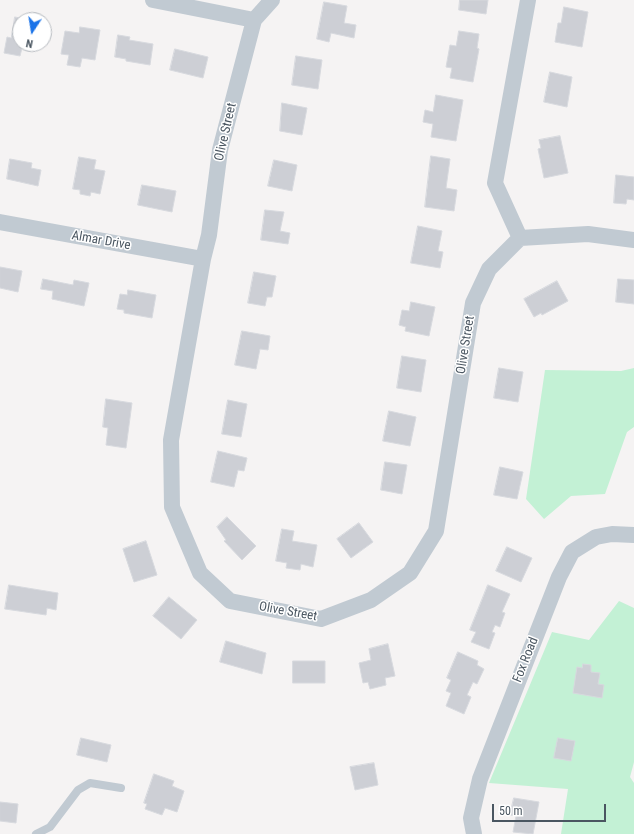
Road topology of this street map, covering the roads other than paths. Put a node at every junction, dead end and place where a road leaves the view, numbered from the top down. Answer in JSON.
{"nodes":[{"id":1,"x":153,"y":0,"type":"edge"},
{"id":2,"x":272,"y":0,"type":"edge"},
{"id":3,"x":528,"y":0,"type":"edge"},
{"id":4,"x":254,"y":20,"type":"junction"},
{"id":5,"x":0,"y":222,"type":"edge"},
{"id":6,"x":520,"y":238,"type":"junction"},
{"id":7,"x":634,"y":240,"type":"edge"},
{"id":8,"x":203,"y":259,"type":"junction"},
{"id":9,"x":634,"y":535,"type":"edge"},
{"id":10,"x":120,"y":788,"type":"dead end"},
{"id":11,"x":36,"y":834,"type":"edge"},
{"id":12,"x":474,"y":834,"type":"edge"}],
"edges":[{"from":1,"to":4,"type":"street"},
{"from":2,"to":4,"type":"street","name":"Olive Street"},
{"from":3,"to":6,"type":"street"},
{"from":4,"to":8,"type":"street","name":"Olive Street"},
{"from":5,"to":8,"type":"street","name":"Almar Drive"},
{"from":6,"to":7,"type":"street"},
{"from":6,"to":8,"type":"street","name":"Olive Street"},
{"from":9,"to":12,"type":"street","name":"Fox Road"},
{"from":10,"to":11,"type":"lane"}]}
